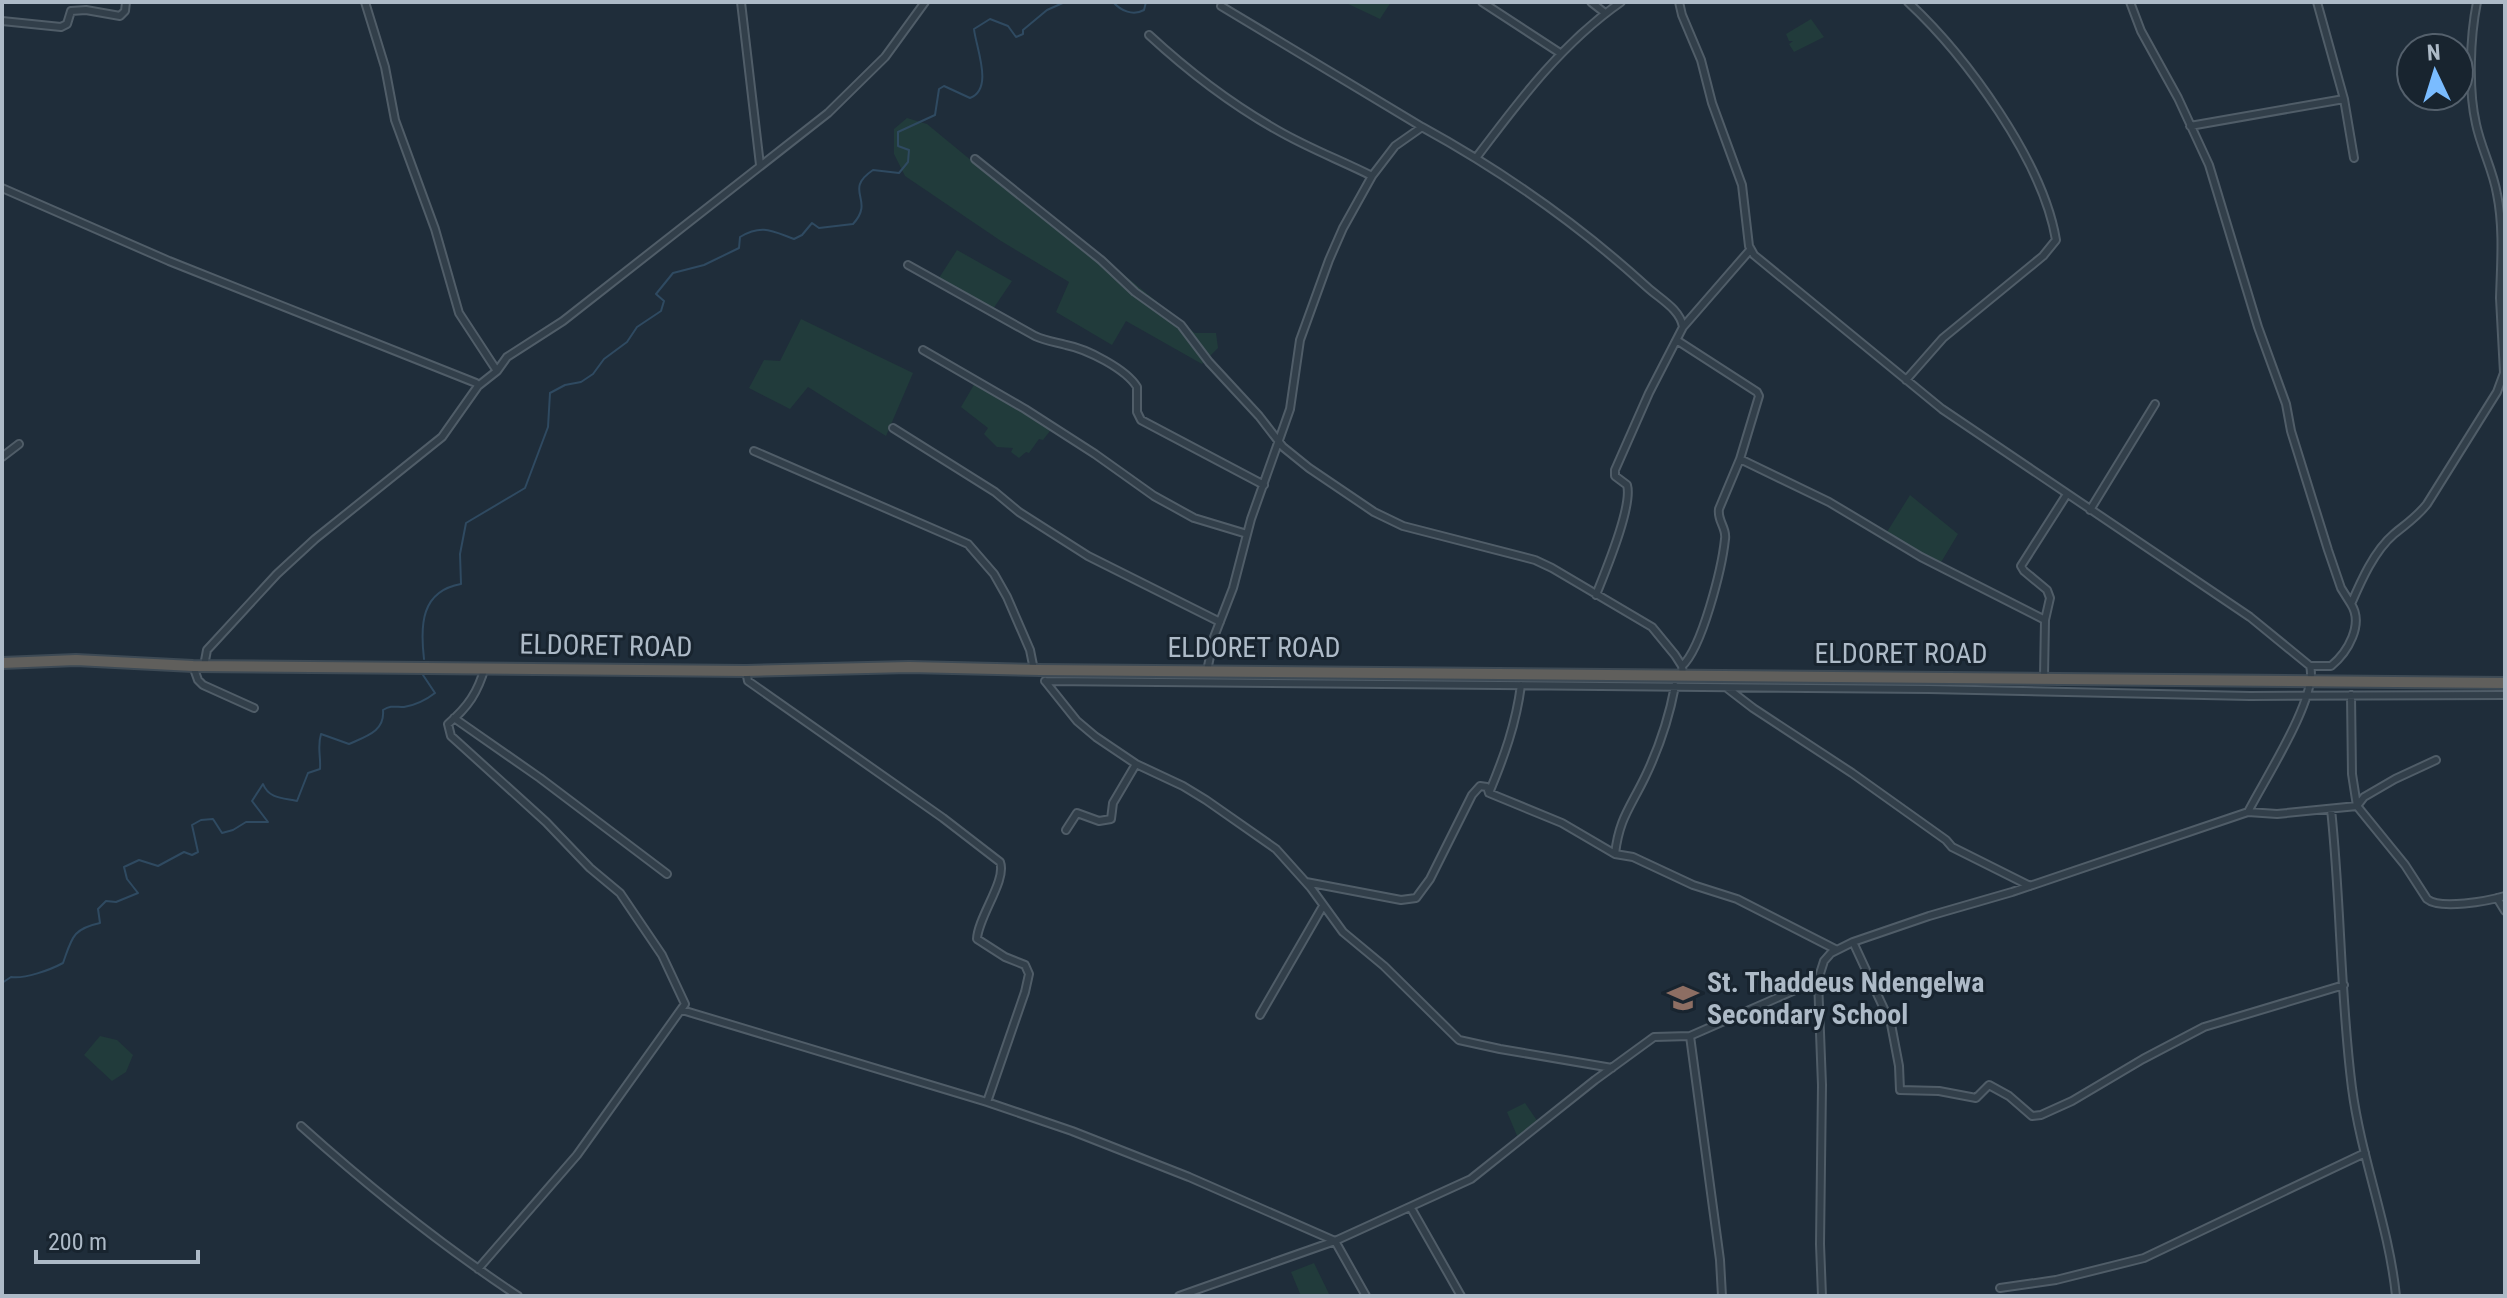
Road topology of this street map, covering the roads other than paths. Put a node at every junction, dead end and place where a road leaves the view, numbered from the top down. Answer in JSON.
{"nodes":[{"id":1,"x":126,"y":2,"type":"edge"},
{"id":2,"x":365,"y":2,"type":"edge"},
{"id":3,"x":741,"y":2,"type":"edge"},
{"id":4,"x":925,"y":2,"type":"edge"},
{"id":5,"x":1482,"y":2,"type":"edge"},
{"id":6,"x":1591,"y":2,"type":"edge"},
{"id":7,"x":1621,"y":2,"type":"edge"},
{"id":8,"x":1679,"y":2,"type":"edge"},
{"id":9,"x":1908,"y":2,"type":"edge"},
{"id":10,"x":2130,"y":2,"type":"edge"},
{"id":11,"x":2317,"y":2,"type":"edge"},
{"id":12,"x":2477,"y":2,"type":"edge"},
{"id":13,"x":1221,"y":6,"type":"dead end"},
{"id":14,"x":1605,"y":13,"type":"junction"},
{"id":15,"x":2,"y":21,"type":"edge"},
{"id":16,"x":1149,"y":35,"type":"dead end"},
{"id":17,"x":1560,"y":53,"type":"junction"},
{"id":18,"x":2344,"y":99,"type":"junction"},
{"id":19,"x":2190,"y":126,"type":"junction"},
{"id":20,"x":1422,"y":127,"type":"junction"},
{"id":21,"x":1476,"y":158,"type":"junction"},
{"id":22,"x":2354,"y":158,"type":"dead end"},
{"id":23,"x":975,"y":159,"type":"dead end"},
{"id":24,"x":760,"y":165,"type":"junction"},
{"id":25,"x":1372,"y":176,"type":"junction"},
{"id":26,"x":2,"y":188,"type":"edge"},
{"id":27,"x":1750,"y":250,"type":"junction"},
{"id":28,"x":908,"y":265,"type":"dead end"},
{"id":29,"x":2502,"y":295,"type":"edge"},
{"id":30,"x":1683,"y":327,"type":"junction"},
{"id":31,"x":1678,"y":341,"type":"junction"},
{"id":32,"x":923,"y":350,"type":"dead end"},
{"id":33,"x":497,"y":371,"type":"junction"},
{"id":34,"x":1906,"y":380,"type":"junction"},
{"id":35,"x":478,"y":386,"type":"junction"},
{"id":36,"x":2155,"y":404,"type":"dead end"},
{"id":37,"x":893,"y":428,"type":"dead end"},
{"id":38,"x":1279,"y":441,"type":"junction"},
{"id":39,"x":19,"y":444,"type":"dead end"},
{"id":40,"x":754,"y":451,"type":"dead end"},
{"id":41,"x":2,"y":457,"type":"edge"},
{"id":42,"x":1740,"y":459,"type":"junction"},
{"id":43,"x":1264,"y":485,"type":"junction"},
{"id":44,"x":2067,"y":494,"type":"junction"},
{"id":45,"x":2090,"y":510,"type":"junction"},
{"id":46,"x":1247,"y":534,"type":"junction"},
{"id":47,"x":1596,"y":595,"type":"junction"},
{"id":48,"x":2351,"y":604,"type":"junction"},
{"id":49,"x":2045,"y":620,"type":"junction"},
{"id":50,"x":1220,"y":622,"type":"junction"},
{"id":51,"x":2,"y":663,"type":"edge"},
{"id":52,"x":198,"y":666,"type":"junction"},
{"id":53,"x":2310,"y":666,"type":"junction"},
{"id":54,"x":485,"y":667,"type":"junction"},
{"id":55,"x":746,"y":671,"type":"junction"},
{"id":56,"x":1207,"y":671,"type":"junction"},
{"id":57,"x":1680,"y":672,"type":"junction"},
{"id":58,"x":1040,"y":674,"type":"junction"},
{"id":59,"x":2044,"y":677,"type":"junction"},
{"id":60,"x":2312,"y":681,"type":"junction"},
{"id":61,"x":2505,"y":683,"type":"edge"},
{"id":62,"x":1521,"y":685,"type":"junction"},
{"id":63,"x":1675,"y":687,"type":"junction"},
{"id":64,"x":1727,"y":688,"type":"junction"},
{"id":65,"x":2351,"y":695,"type":"junction"},
{"id":66,"x":2505,"y":695,"type":"edge"},
{"id":67,"x":2308,"y":696,"type":"junction"},
{"id":68,"x":254,"y":708,"type":"dead end"},
{"id":69,"x":454,"y":718,"type":"junction"},
{"id":70,"x":2436,"y":760,"type":"dead end"},
{"id":71,"x":1136,"y":764,"type":"junction"},
{"id":72,"x":1489,"y":793,"type":"junction"},
{"id":73,"x":2357,"y":806,"type":"junction"},
{"id":74,"x":2331,"y":809,"type":"junction"},
{"id":75,"x":2248,"y":812,"type":"junction"},
{"id":76,"x":1066,"y":830,"type":"dead end"},
{"id":77,"x":1615,"y":854,"type":"junction"},
{"id":78,"x":667,"y":874,"type":"dead end"},
{"id":79,"x":1306,"y":882,"type":"junction"},
{"id":80,"x":2030,"y":886,"type":"junction"},
{"id":81,"x":2501,"y":897,"type":"edge"},
{"id":82,"x":1323,"y":906,"type":"junction"},
{"id":83,"x":2505,"y":911,"type":"edge"},
{"id":84,"x":1853,"y":942,"type":"junction"},
{"id":85,"x":1835,"y":949,"type":"junction"},
{"id":86,"x":1818,"y":980,"type":"junction"},
{"id":87,"x":2344,"y":985,"type":"junction"},
{"id":88,"x":682,"y":1010,"type":"junction"},
{"id":89,"x":1260,"y":1015,"type":"dead end"},
{"id":90,"x":1690,"y":1036,"type":"junction"},
{"id":91,"x":1612,"y":1068,"type":"junction"},
{"id":92,"x":987,"y":1102,"type":"junction"},
{"id":93,"x":301,"y":1126,"type":"dead end"},
{"id":94,"x":2365,"y":1153,"type":"junction"},
{"id":95,"x":1411,"y":1208,"type":"junction"},
{"id":96,"x":1335,"y":1241,"type":"junction"},
{"id":97,"x":478,"y":1269,"type":"junction"},
{"id":98,"x":2000,"y":1288,"type":"dead end"},
{"id":99,"x":1195,"y":1294,"type":"edge"},
{"id":100,"x":518,"y":1296,"type":"edge"},
{"id":101,"x":1179,"y":1296,"type":"edge"},
{"id":102,"x":1366,"y":1296,"type":"edge"},
{"id":103,"x":1461,"y":1296,"type":"edge"},
{"id":104,"x":1722,"y":1296,"type":"edge"},
{"id":105,"x":1822,"y":1296,"type":"edge"},
{"id":106,"x":2396,"y":1296,"type":"edge"}],
"edges":[{"from":1,"to":15,"type":"street"},
{"from":2,"to":33,"type":"street"},
{"from":3,"to":24,"type":"street"},
{"from":4,"to":24,"type":"street"},
{"from":5,"to":17,"type":"street"},
{"from":6,"to":14,"type":"street"},
{"from":7,"to":14,"type":"street"},
{"from":8,"to":27,"type":"street"},
{"from":9,"to":34,"type":"street"},
{"from":10,"to":19,"type":"street"},
{"from":11,"to":18,"type":"street"},
{"from":12,"to":29,"type":"street"},
{"from":13,"to":20,"type":"street"},
{"from":14,"to":17,"type":"street"},
{"from":16,"to":25,"type":"street"},
{"from":17,"to":21,"type":"street"},
{"from":18,"to":19,"type":"street"},
{"from":18,"to":22,"type":"street"},
{"from":19,"to":48,"type":"street"},
{"from":20,"to":21,"type":"street"},
{"from":20,"to":25,"type":"street"},
{"from":21,"to":30,"type":"street"},
{"from":23,"to":38,"type":"street"},
{"from":24,"to":33,"type":"street"},
{"from":25,"to":38,"type":"street"},
{"from":26,"to":35,"type":"street"},
{"from":27,"to":30,"type":"street"},
{"from":27,"to":34,"type":"street"},
{"from":28,"to":43,"type":"street"},
{"from":29,"to":48,"type":"street"},
{"from":30,"to":31,"type":"street"},
{"from":31,"to":42,"type":"street"},
{"from":31,"to":47,"type":"street"},
{"from":32,"to":46,"type":"street"},
{"from":33,"to":35,"type":"street"},
{"from":34,"to":44,"type":"street"},
{"from":35,"to":52,"type":"street"},
{"from":36,"to":45,"type":"street"},
{"from":37,"to":50,"type":"street"},
{"from":38,"to":43,"type":"street"},
{"from":38,"to":47,"type":"street"},
{"from":39,"to":41,"type":"street"},
{"from":40,"to":58,"type":"street"},
{"from":42,"to":49,"type":"street"},
{"from":42,"to":57,"type":"street"},
{"from":43,"to":46,"type":"street"},
{"from":44,"to":45,"type":"street"},
{"from":44,"to":49,"type":"street"},
{"from":45,"to":53,"type":"street"},
{"from":46,"to":50,"type":"street"},
{"from":47,"to":57,"type":"street"},
{"from":48,"to":53,"type":"street"},
{"from":49,"to":59,"type":"street"},
{"from":50,"to":56,"type":"street"},
{"from":51,"to":52,"type":"highway","name":"ELDORET ROAD"},
{"from":52,"to":54,"type":"highway","name":"ELDORET ROAD"},
{"from":52,"to":68,"type":"street"},
{"from":53,"to":60,"type":"street"},
{"from":54,"to":55,"type":"highway","name":"ELDORET ROAD"},
{"from":54,"to":69,"type":"street"},
{"from":55,"to":58,"type":"highway","name":"ELDORET ROAD"},
{"from":55,"to":92,"type":"street"},
{"from":56,"to":57,"type":"highway","name":"ELDORET ROAD"},
{"from":56,"to":58,"type":"highway","name":"ELDORET ROAD"},
{"from":57,"to":59,"type":"highway","name":"ELDORET ROAD"},
{"from":57,"to":63,"type":"street"},
{"from":58,"to":62,"type":"street"},
{"from":58,"to":71,"type":"street"},
{"from":59,"to":60,"type":"highway","name":"ELDORET ROAD"},
{"from":60,"to":61,"type":"highway","name":"ELDORET ROAD"},
{"from":60,"to":67,"type":"street"},
{"from":62,"to":63,"type":"street"},
{"from":62,"to":72,"type":"street"},
{"from":63,"to":64,"type":"street"},
{"from":63,"to":77,"type":"street"},
{"from":64,"to":67,"type":"street"},
{"from":64,"to":80,"type":"street"},
{"from":65,"to":66,"type":"street"},
{"from":65,"to":67,"type":"street"},
{"from":65,"to":73,"type":"street"},
{"from":67,"to":75,"type":"street"},
{"from":69,"to":78,"type":"street"},
{"from":69,"to":88,"type":"street"},
{"from":70,"to":73,"type":"street"},
{"from":71,"to":76,"type":"street"},
{"from":71,"to":79,"type":"street"},
{"from":72,"to":77,"type":"street"},
{"from":72,"to":79,"type":"street"},
{"from":73,"to":74,"type":"street"},
{"from":73,"to":81,"type":"street"},
{"from":74,"to":75,"type":"street"},
{"from":74,"to":87,"type":"street"},
{"from":75,"to":80,"type":"street"},
{"from":77,"to":85,"type":"street"},
{"from":79,"to":82,"type":"street"},
{"from":80,"to":84,"type":"street"},
{"from":81,"to":83,"type":"street"},
{"from":82,"to":89,"type":"street"},
{"from":82,"to":91,"type":"street"},
{"from":84,"to":85,"type":"street"},
{"from":84,"to":87,"type":"street"},
{"from":85,"to":86,"type":"street"},
{"from":86,"to":90,"type":"street"},
{"from":86,"to":105,"type":"street"},
{"from":87,"to":94,"type":"street"},
{"from":88,"to":92,"type":"street"},
{"from":88,"to":97,"type":"street"},
{"from":90,"to":91,"type":"street"},
{"from":90,"to":104,"type":"street"},
{"from":91,"to":95,"type":"street"},
{"from":92,"to":96,"type":"street"},
{"from":93,"to":97,"type":"street"},
{"from":94,"to":98,"type":"street"},
{"from":94,"to":106,"type":"street"},
{"from":95,"to":96,"type":"street"},
{"from":95,"to":103,"type":"street"},
{"from":96,"to":99,"type":"street"},
{"from":96,"to":102,"type":"street"},
{"from":97,"to":100,"type":"street"},
{"from":99,"to":101,"type":"street"}]}
